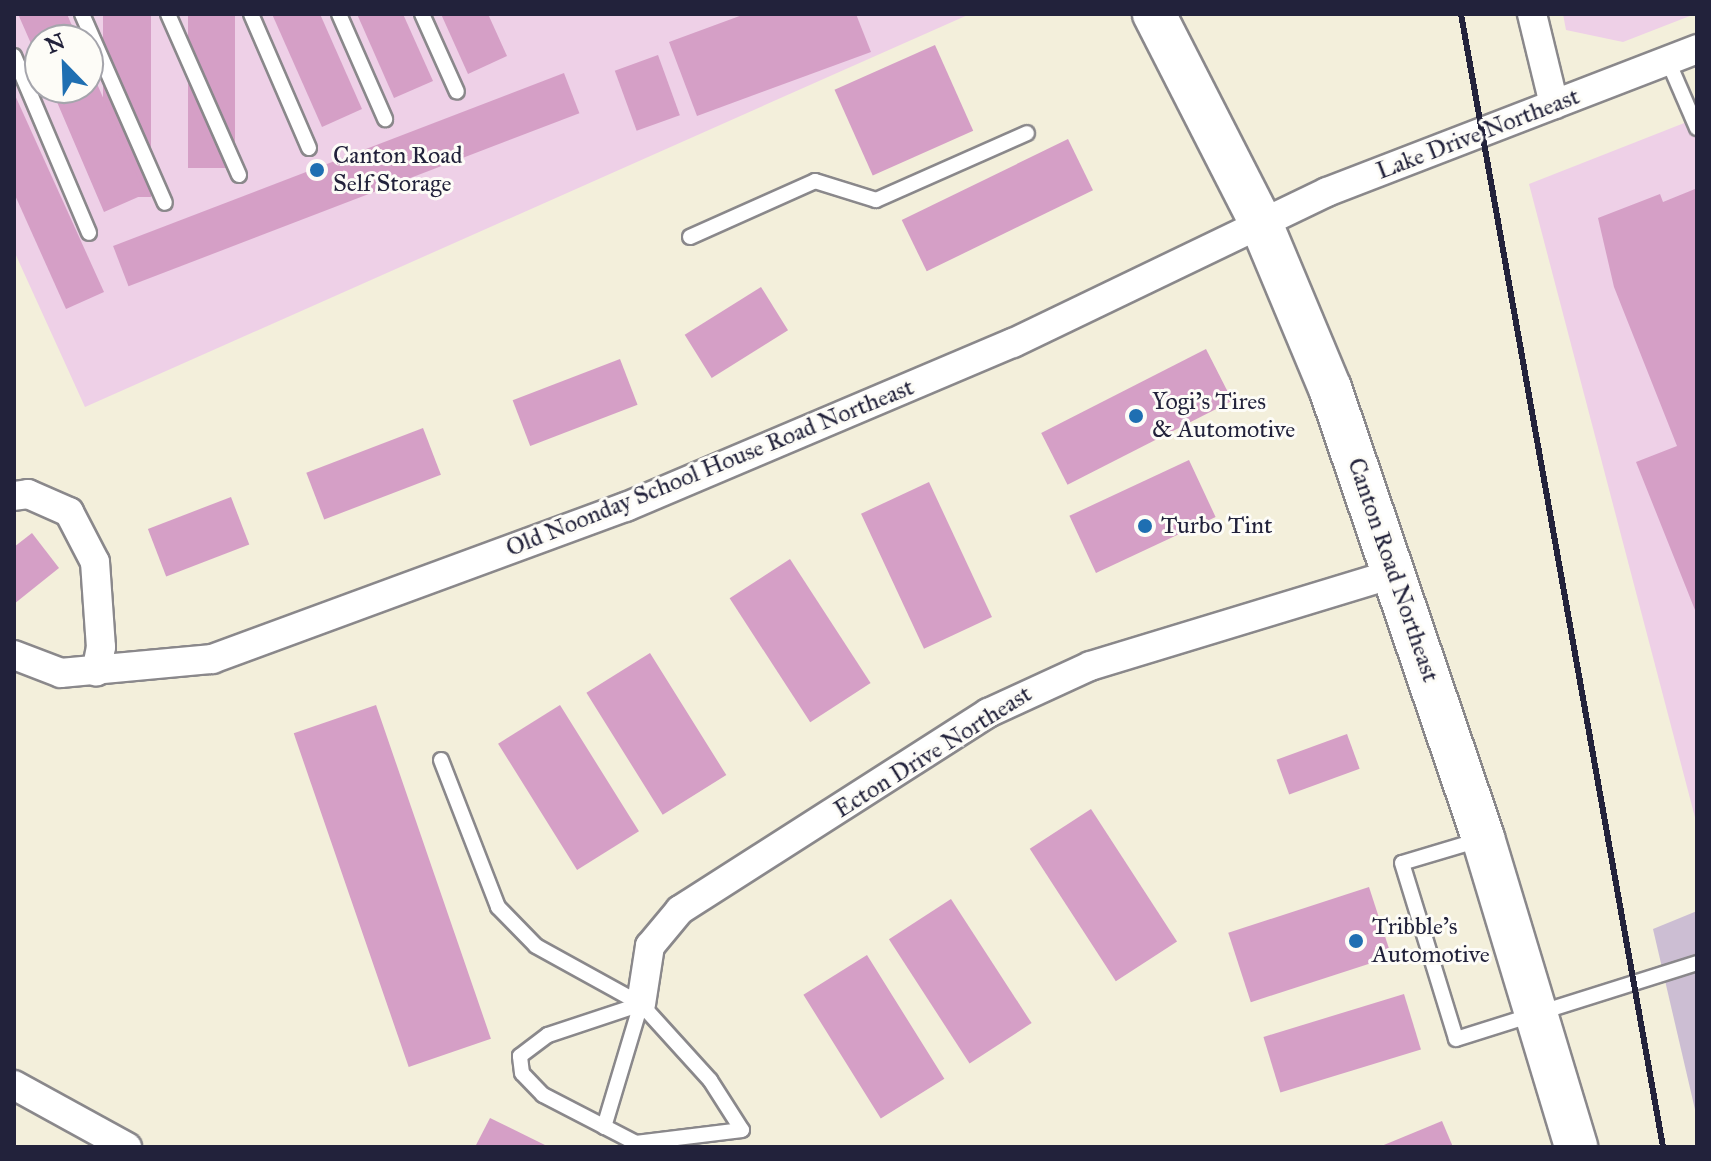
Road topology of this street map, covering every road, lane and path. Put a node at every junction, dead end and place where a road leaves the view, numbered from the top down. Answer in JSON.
{"nodes":[{"id":1,"x":82,"y":14,"type":"edge"},
{"id":2,"x":168,"y":14,"type":"edge"},
{"id":3,"x":251,"y":14,"type":"edge"},
{"id":4,"x":339,"y":14,"type":"edge"},
{"id":5,"x":422,"y":14,"type":"edge"},
{"id":6,"x":1154,"y":14,"type":"edge"},
{"id":7,"x":1532,"y":14,"type":"edge"},
{"id":8,"x":1697,"y":49,"type":"edge"},
{"id":9,"x":14,"y":56,"type":"edge"},
{"id":10,"x":1668,"y":61,"type":"junction"},
{"id":11,"x":457,"y":92,"type":"dead end"},
{"id":12,"x":1554,"y":104,"type":"junction"},
{"id":13,"x":385,"y":119,"type":"dead end"},
{"id":14,"x":1697,"y":128,"type":"edge"},
{"id":15,"x":1027,"y":133,"type":"dead end"},
{"id":16,"x":309,"y":148,"type":"dead end"},
{"id":17,"x":239,"y":175,"type":"dead end"},
{"id":18,"x":165,"y":203,"type":"dead end"},
{"id":19,"x":1260,"y":221,"type":"junction"},
{"id":20,"x":89,"y":233,"type":"dead end"},
{"id":21,"x":690,"y":237,"type":"dead end"},
{"id":22,"x":14,"y":496,"type":"edge"},
{"id":23,"x":1396,"y":573,"type":"junction"},
{"id":24,"x":14,"y":655,"type":"edge"},
{"id":25,"x":96,"y":672,"type":"junction"},
{"id":26,"x":441,"y":760,"type":"dead end"},
{"id":27,"x":1483,"y":838,"type":"junction"},
{"id":28,"x":1697,"y":963,"type":"edge"},
{"id":29,"x":641,"y":1004,"type":"junction"},
{"id":30,"x":1536,"y":1015,"type":"junction"},
{"id":31,"x":14,"y":1085,"type":"edge"},
{"id":32,"x":604,"y":1127,"type":"junction"},
{"id":33,"x":127,"y":1147,"type":"edge"},
{"id":34,"x":1576,"y":1147,"type":"edge"}],
"edges":[{"from":1,"to":18,"type":"lane"},
{"from":2,"to":17,"type":"lane"},
{"from":3,"to":16,"type":"lane"},
{"from":4,"to":13,"type":"lane"},
{"from":5,"to":11,"type":"lane"},
{"from":6,"to":19,"type":"main road","name":"Canton Road Northeast"},
{"from":7,"to":12,"type":"street"},
{"from":8,"to":10,"type":"street","name":"Lake Drive Northeast"},
{"from":9,"to":20,"type":"lane"},
{"from":10,"to":12,"type":"street","name":"Lake Drive Northeast"},
{"from":10,"to":14,"type":"lane"},
{"from":12,"to":19,"type":"street","name":"Lake Drive Northeast"},
{"from":15,"to":21,"type":"lane"},
{"from":19,"to":23,"type":"main road","name":"Canton Road Northeast"},
{"from":19,"to":25,"type":"street","name":"Old Noonday School House Road Northeast"},
{"from":22,"to":25,"type":"street"},
{"from":23,"to":27,"type":"main road","name":"Canton Road Northeast"},
{"from":23,"to":29,"type":"street","name":"Ecton Drive Northeast"},
{"from":24,"to":25,"type":"street","name":"Old Noonday School House Road Northeast"},
{"from":26,"to":29,"type":"lane"},
{"from":27,"to":30,"type":"main road","name":"Canton Road Northeast"},
{"from":27,"to":30,"type":"lane"},
{"from":28,"to":30,"type":"lane"},
{"from":29,"to":32,"type":"lane"},
{"from":29,"to":32,"type":"lane"},
{"from":29,"to":32,"type":"lane"},
{"from":30,"to":34,"type":"main road","name":"Canton Road Northeast"},
{"from":31,"to":33,"type":"street"}]}
